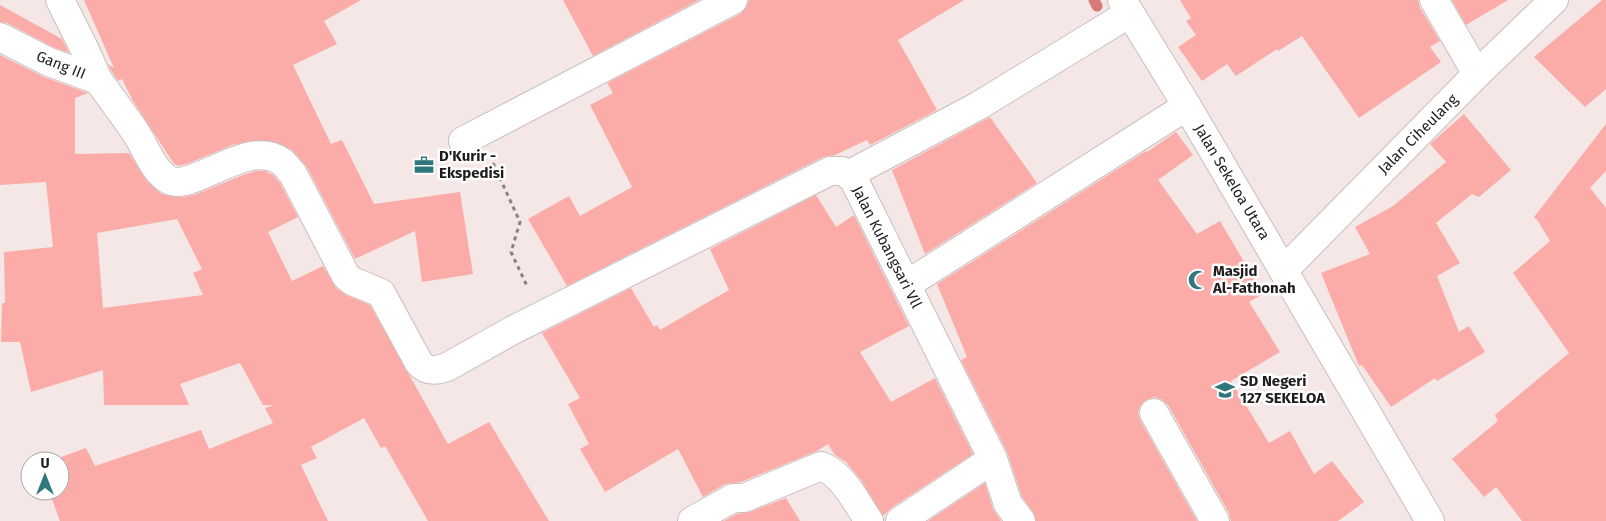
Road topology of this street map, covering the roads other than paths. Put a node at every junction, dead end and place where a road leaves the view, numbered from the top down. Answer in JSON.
{"nodes":[{"id":1,"x":60,"y":0,"type":"edge"},
{"id":2,"x":733,"y":0,"type":"edge"},
{"id":3,"x":1434,"y":0,"type":"edge"},
{"id":4,"x":1554,"y":0,"type":"edge"},
{"id":5,"x":1126,"y":6,"type":"edge"},
{"id":6,"x":0,"y":37,"type":"edge"},
{"id":7,"x":1476,"y":74,"type":"junction"},
{"id":8,"x":98,"y":80,"type":"junction"},
{"id":9,"x":1187,"y":106,"type":"junction"},
{"id":10,"x":471,"y":137,"type":"road end"},
{"id":11,"x":848,"y":175,"type":"junction"},
{"id":12,"x":1284,"y":270,"type":"junction"},
{"id":13,"x":906,"y":285,"type":"junction"},
{"id":14,"x":1154,"y":413,"type":"dead end"},
{"id":15,"x":993,"y":459,"type":"junction"},
{"id":16,"x":692,"y":521,"type":"edge"},
{"id":17,"x":869,"y":521,"type":"edge"},
{"id":18,"x":900,"y":521,"type":"edge"},
{"id":19,"x":1021,"y":521,"type":"edge"},
{"id":20,"x":1215,"y":521,"type":"edge"},
{"id":21,"x":1430,"y":521,"type":"edge"}],
"edges":[{"from":1,"to":8,"type":"street","name":"Gang III"},
{"from":2,"to":10,"type":"street"},
{"from":3,"to":7,"type":"street"},
{"from":4,"to":7,"type":"street","name":"Jalan Ciheulang"},
{"from":5,"to":9,"type":"street","name":"Jalan Sekeloa Utara"},
{"from":5,"to":11,"type":"street"},
{"from":6,"to":8,"type":"street","name":"Gang III"},
{"from":7,"to":12,"type":"street","name":"Jalan Ciheulang"},
{"from":8,"to":11,"type":"street","name":"Jalan Kubangsari Vll"},
{"from":9,"to":12,"type":"street","name":"Jalan Sekeloa Utara"},
{"from":9,"to":13,"type":"street"},
{"from":11,"to":13,"type":"street","name":"Jalan Kubangsari Vll"},
{"from":12,"to":21,"type":"street","name":"Jalan Sekeloa Utara"},
{"from":13,"to":15,"type":"street","name":"Jalan Kubangsari Vll"},
{"from":14,"to":20,"type":"street"},
{"from":15,"to":18,"type":"street"},
{"from":15,"to":19,"type":"street","name":"Jalan Kubangsari Vll"},
{"from":16,"to":17,"type":"street"}]}
